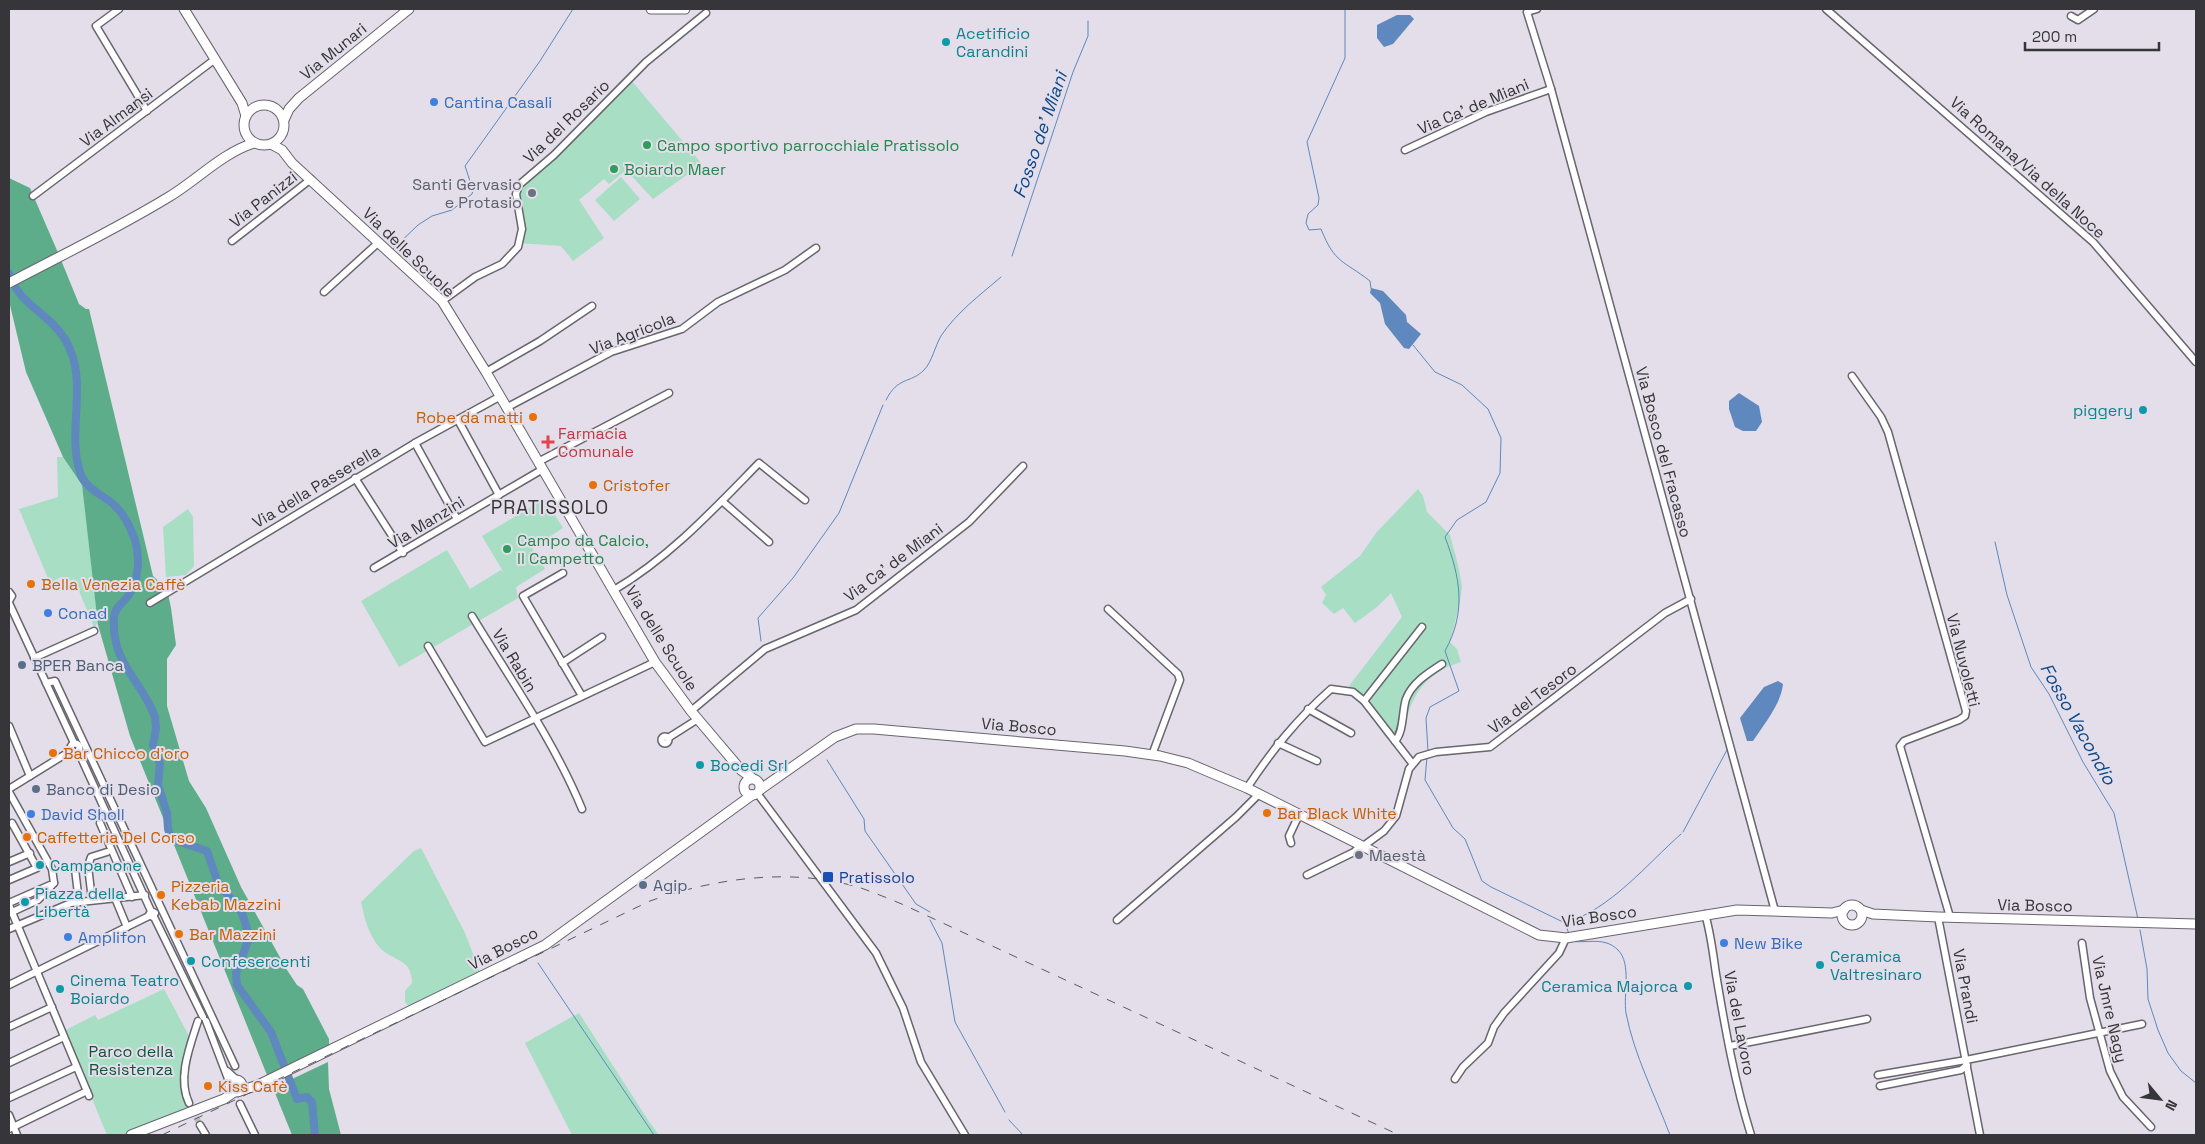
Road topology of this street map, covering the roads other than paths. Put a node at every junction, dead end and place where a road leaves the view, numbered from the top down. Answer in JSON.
{"nodes":[{"id":1,"x":119,"y":9,"type":"edge"},
{"id":2,"x":184,"y":9,"type":"edge"},
{"id":3,"x":409,"y":9,"type":"edge"},
{"id":4,"x":651,"y":9,"type":"edge"},
{"id":5,"x":685,"y":9,"type":"edge"},
{"id":6,"x":1537,"y":9,"type":"edge"},
{"id":7,"x":1826,"y":9,"type":"edge"},
{"id":8,"x":2094,"y":9,"type":"edge"},
{"id":9,"x":706,"y":13,"type":"dead end"},
{"id":10,"x":2071,"y":16,"type":"dead end"},
{"id":11,"x":214,"y":60,"type":"junction"},
{"id":12,"x":1551,"y":89,"type":"junction"},
{"id":13,"x":238,"y":96,"type":"junction"},
{"id":14,"x":299,"y":98,"type":"junction"},
{"id":15,"x":258,"y":105,"type":"junction"},
{"id":16,"x":273,"y":107,"type":"junction"},
{"id":17,"x":147,"y":111,"type":"junction"},
{"id":18,"x":246,"y":116,"type":"junction"},
{"id":19,"x":284,"y":120,"type":"junction"},
{"id":20,"x":244,"y":131,"type":"junction"},
{"id":21,"x":282,"y":136,"type":"junction"},
{"id":22,"x":254,"y":143,"type":"junction"},
{"id":23,"x":271,"y":144,"type":"junction"},
{"id":24,"x":1405,"y":150,"type":"dead end"},
{"id":25,"x":230,"y":154,"type":"junction"},
{"id":26,"x":287,"y":156,"type":"junction"},
{"id":27,"x":311,"y":179,"type":"junction"},
{"id":28,"x":33,"y":196,"type":"dead end"},
{"id":29,"x":232,"y":241,"type":"dead end"},
{"id":30,"x":379,"y":242,"type":"junction"},
{"id":31,"x":816,"y":248,"type":"dead end"},
{"id":32,"x":9,"y":283,"type":"edge"},
{"id":33,"x":324,"y":292,"type":"dead end"},
{"id":34,"x":442,"y":300,"type":"junction"},
{"id":35,"x":592,"y":306,"type":"dead end"},
{"id":36,"x":2196,"y":362,"type":"edge"},
{"id":37,"x":486,"y":372,"type":"junction"},
{"id":38,"x":1852,"y":376,"type":"dead end"},
{"id":39,"x":669,"y":393,"type":"dead end"},
{"id":40,"x":499,"y":397,"type":"junction"},
{"id":41,"x":506,"y":408,"type":"junction"},
{"id":42,"x":458,"y":420,"type":"junction"},
{"id":43,"x":415,"y":443,"type":"junction"},
{"id":44,"x":540,"y":465,"type":"junction"},
{"id":45,"x":1023,"y":466,"type":"dead end"},
{"id":46,"x":355,"y":478,"type":"junction"},
{"id":47,"x":499,"y":494,"type":"junction"},
{"id":48,"x":804,"y":500,"type":"dead end"},
{"id":49,"x":722,"y":501,"type":"junction"},
{"id":50,"x":457,"y":519,"type":"junction"},
{"id":51,"x":768,"y":542,"type":"dead end"},
{"id":52,"x":404,"y":553,"type":"junction"},
{"id":53,"x":374,"y":568,"type":"dead end"},
{"id":54,"x":562,"y":573,"type":"dead end"},
{"id":55,"x":614,"y":590,"type":"junction"},
{"id":56,"x":9,"y":592,"type":"edge"},
{"id":57,"x":1691,"y":600,"type":"junction"},
{"id":58,"x":9,"y":602,"type":"edge"},
{"id":59,"x":150,"y":603,"type":"dead end"},
{"id":60,"x":1108,"y":609,"type":"dead end"},
{"id":61,"x":472,"y":616,"type":"dead end"},
{"id":62,"x":1422,"y":626,"type":"dead end"},
{"id":63,"x":94,"y":631,"type":"dead end"},
{"id":64,"x":602,"y":638,"type":"dead end"},
{"id":65,"x":428,"y":646,"type":"dead end"},
{"id":66,"x":34,"y":658,"type":"junction"},
{"id":67,"x":655,"y":662,"type":"junction"},
{"id":68,"x":562,"y":663,"type":"junction"},
{"id":69,"x":1442,"y":664,"type":"dead end"},
{"id":70,"x":46,"y":683,"type":"junction"},
{"id":71,"x":582,"y":696,"type":"junction"},
{"id":72,"x":1364,"y":701,"type":"junction"},
{"id":73,"x":1308,"y":709,"type":"junction"},
{"id":74,"x":691,"y":711,"type":"junction"},
{"id":75,"x":535,"y":718,"type":"junction"},
{"id":76,"x":698,"y":719,"type":"junction"},
{"id":77,"x":9,"y":726,"type":"edge"},
{"id":78,"x":1351,"y":733,"type":"dead end"},
{"id":79,"x":668,"y":738,"type":"dead end"},
{"id":80,"x":1395,"y":741,"type":"junction"},
{"id":81,"x":1278,"y":743,"type":"junction"},
{"id":82,"x":75,"y":748,"type":"junction"},
{"id":83,"x":1152,"y":755,"type":"junction"},
{"id":84,"x":1317,"y":760,"type":"dead end"},
{"id":85,"x":1412,"y":764,"type":"junction"},
{"id":86,"x":741,"y":770,"type":"junction"},
{"id":87,"x":781,"y":773,"type":"junction"},
{"id":88,"x":30,"y":776,"type":"junction"},
{"id":89,"x":754,"y":779,"type":"junction"},
{"id":90,"x":744,"y":787,"type":"junction"},
{"id":91,"x":1246,"y":788,"type":"junction"},
{"id":92,"x":9,"y":790,"type":"edge"},
{"id":93,"x":757,"y":792,"type":"junction"},
{"id":94,"x":1259,"y":794,"type":"junction"},
{"id":95,"x":735,"y":808,"type":"junction"},
{"id":96,"x":582,"y":809,"type":"dead end"},
{"id":97,"x":1299,"y":815,"type":"junction"},
{"id":98,"x":15,"y":822,"type":"edge"},
{"id":99,"x":100,"y":823,"type":"dead end"},
{"id":100,"x":1291,"y":843,"type":"dead end"},
{"id":101,"x":1361,"y":846,"type":"junction"},
{"id":102,"x":110,"y":851,"type":"junction"},
{"id":103,"x":34,"y":852,"type":"junction"},
{"id":104,"x":9,"y":862,"type":"edge"},
{"id":105,"x":42,"y":865,"type":"junction"},
{"id":106,"x":88,"y":866,"type":"junction"},
{"id":107,"x":1307,"y":875,"type":"dead end"},
{"id":108,"x":9,"y":880,"type":"edge"},
{"id":109,"x":54,"y":884,"type":"junction"},
{"id":110,"x":145,"y":895,"type":"junction"},
{"id":111,"x":132,"y":897,"type":"junction"},
{"id":112,"x":115,"y":898,"type":"junction"},
{"id":113,"x":92,"y":900,"type":"junction"},
{"id":114,"x":80,"y":902,"type":"junction"},
{"id":115,"x":9,"y":904,"type":"edge"},
{"id":116,"x":1775,"y":911,"type":"junction"},
{"id":117,"x":10,"y":913,"type":"edge"},
{"id":118,"x":1705,"y":914,"type":"junction"},
{"id":119,"x":1843,"y":914,"type":"junction"},
{"id":120,"x":1861,"y":914,"type":"junction"},
{"id":121,"x":151,"y":915,"type":"junction"},
{"id":122,"x":1938,"y":917,"type":"junction"},
{"id":123,"x":1950,"y":917,"type":"junction"},
{"id":124,"x":1117,"y":920,"type":"dead end"},
{"id":125,"x":2196,"y":924,"type":"edge"},
{"id":126,"x":17,"y":925,"type":"junction"},
{"id":127,"x":127,"y":927,"type":"junction"},
{"id":128,"x":9,"y":929,"type":"edge"},
{"id":129,"x":1570,"y":937,"type":"junction"},
{"id":130,"x":2082,"y":943,"type":"dead end"},
{"id":131,"x":36,"y":972,"type":"junction"},
{"id":132,"x":9,"y":985,"type":"edge"},
{"id":133,"x":52,"y":1007,"type":"junction"},
{"id":134,"x":1867,"y":1020,"type":"dead end"},
{"id":135,"x":201,"y":1021,"type":"junction"},
{"id":136,"x":2142,"y":1024,"type":"dead end"},
{"id":137,"x":9,"y":1027,"type":"edge"},
{"id":138,"x":2100,"y":1034,"type":"junction"},
{"id":139,"x":64,"y":1037,"type":"junction"},
{"id":140,"x":1730,"y":1046,"type":"junction"},
{"id":141,"x":9,"y":1063,"type":"edge"},
{"id":142,"x":1967,"y":1063,"type":"junction"},
{"id":143,"x":235,"y":1066,"type":"dead end"},
{"id":144,"x":76,"y":1067,"type":"junction"},
{"id":145,"x":1878,"y":1075,"type":"dead end"},
{"id":146,"x":1455,"y":1079,"type":"dead end"},
{"id":147,"x":235,"y":1085,"type":"junction"},
{"id":148,"x":1880,"y":1086,"type":"dead end"},
{"id":149,"x":9,"y":1098,"type":"edge"},
{"id":150,"x":189,"y":1103,"type":"tunnel mouth"},
{"id":151,"x":240,"y":1104,"type":"dead end"},
{"id":152,"x":9,"y":1115,"type":"edge"},
{"id":153,"x":200,"y":1124,"type":"tunnel mouth"},
{"id":154,"x":2151,"y":1127,"type":"dead end"},
{"id":155,"x":11,"y":1128,"type":"edge"},
{"id":156,"x":17,"y":1135,"type":"edge"},
{"id":157,"x":131,"y":1135,"type":"edge"},
{"id":158,"x":206,"y":1135,"type":"edge"},
{"id":159,"x":255,"y":1135,"type":"edge"},
{"id":160,"x":965,"y":1135,"type":"edge"},
{"id":161,"x":1751,"y":1135,"type":"edge"},
{"id":162,"x":1980,"y":1135,"type":"edge"}],
"edges":[{"from":1,"to":17,"type":"street"},
{"from":2,"to":11,"type":"main road"},
{"from":3,"to":14,"type":"main road","name":"Via Munari"},
{"from":4,"to":5,"type":"main road"},
{"from":6,"to":12,"type":"street","name":"Via Bosco del Fracasso"},
{"from":7,"to":36,"type":"street","name":"Via Romana/Via della Noce"},
{"from":8,"to":10,"type":"street"},
{"from":9,"to":34,"type":"street","name":"Via del Rosario"},
{"from":11,"to":13,"type":"main road"},
{"from":11,"to":17,"type":"street","name":"Via Almansi"},
{"from":12,"to":24,"type":"street","name":"Via Ca' de Miani"},
{"from":12,"to":57,"type":"street","name":"Via Bosco del Fracasso"},
{"from":13,"to":15,"type":"main road"},
{"from":13,"to":18,"type":"main road"},
{"from":14,"to":16,"type":"main road","name":"Via Munari"},
{"from":14,"to":19,"type":"main road","name":"Via Munari"},
{"from":15,"to":16,"type":"main road"},
{"from":15,"to":18,"type":"main road"},
{"from":16,"to":19,"type":"main road"},
{"from":17,"to":28,"type":"street","name":"Via Almansi"},
{"from":18,"to":20,"type":"main road"},
{"from":19,"to":21,"type":"main road"},
{"from":20,"to":22,"type":"main road"},
{"from":20,"to":25,"type":"main road"},
{"from":21,"to":23,"type":"main road"},
{"from":21,"to":26,"type":"main road"},
{"from":22,"to":23,"type":"main road"},
{"from":22,"to":25,"type":"main road"},
{"from":23,"to":26,"type":"main road","name":"Via delle Scuole"},
{"from":25,"to":32,"type":"main road"},
{"from":26,"to":27,"type":"main road","name":"Via delle Scuole"},
{"from":27,"to":29,"type":"street","name":"Via Panizzi"},
{"from":27,"to":30,"type":"main road","name":"Via delle Scuole"},
{"from":30,"to":33,"type":"street"},
{"from":30,"to":34,"type":"main road","name":"Via delle Scuole"},
{"from":31,"to":41,"type":"street","name":"Via Agricola"},
{"from":34,"to":37,"type":"main road","name":"Via delle Scuole"},
{"from":35,"to":37,"type":"street"},
{"from":37,"to":40,"type":"main road","name":"Via delle Scuole"},
{"from":38,"to":123,"type":"street","name":"Via Nuvoletti"},
{"from":39,"to":44,"type":"street"},
{"from":40,"to":41,"type":"main road","name":"Via delle Scuole"},
{"from":40,"to":42,"type":"street","name":"Via della Passerella"},
{"from":41,"to":44,"type":"main road","name":"Via delle Scuole"},
{"from":42,"to":43,"type":"street","name":"Via della Passerella"},
{"from":42,"to":47,"type":"street"},
{"from":43,"to":46,"type":"street","name":"Via della Passerella"},
{"from":43,"to":50,"type":"street"},
{"from":44,"to":47,"type":"street","name":"Via Manzini"},
{"from":44,"to":55,"type":"main road","name":"Via delle Scuole"},
{"from":45,"to":74,"type":"street","name":"Via Ca' de Miani"},
{"from":46,"to":52,"type":"street"},
{"from":46,"to":59,"type":"street","name":"Via della Passerella"},
{"from":47,"to":50,"type":"street","name":"Via Manzini"},
{"from":48,"to":49,"type":"street"},
{"from":49,"to":51,"type":"street"},
{"from":49,"to":55,"type":"street"},
{"from":50,"to":52,"type":"street","name":"Via Manzini"},
{"from":52,"to":53,"type":"street","name":"Via Manzini"},
{"from":54,"to":68,"type":"street"},
{"from":55,"to":67,"type":"main road","name":"Via delle Scuole"},
{"from":56,"to":58,"type":"street"},
{"from":57,"to":85,"type":"street","name":"Via del Tesoro"},
{"from":57,"to":116,"type":"street","name":"Via Bosco del Fracasso"},
{"from":58,"to":66,"type":"street"},
{"from":60,"to":83,"type":"street"},
{"from":61,"to":75,"type":"street","name":"Via Rabin"},
{"from":62,"to":72,"type":"street"},
{"from":63,"to":66,"type":"street"},
{"from":64,"to":68,"type":"street"},
{"from":65,"to":75,"type":"street"},
{"from":66,"to":70,"type":"street"},
{"from":67,"to":71,"type":"street"},
{"from":67,"to":74,"type":"main road","name":"Via delle Scuole"},
{"from":68,"to":71,"type":"street"},
{"from":69,"to":80,"type":"street"},
{"from":70,"to":82,"type":"street"},
{"from":70,"to":143,"type":"street"},
{"from":71,"to":75,"type":"street"},
{"from":72,"to":73,"type":"street"},
{"from":72,"to":80,"type":"street"},
{"from":73,"to":78,"type":"street"},
{"from":73,"to":81,"type":"street"},
{"from":74,"to":76,"type":"main road","name":"Via delle Scuole"},
{"from":75,"to":96,"type":"street","name":"Via Rabin"},
{"from":76,"to":79,"type":"street"},
{"from":76,"to":86,"type":"main road","name":"Via delle Scuole"},
{"from":77,"to":88,"type":"street"},
{"from":80,"to":85,"type":"street"},
{"from":81,"to":84,"type":"street"},
{"from":81,"to":91,"type":"street"},
{"from":82,"to":88,"type":"street"},
{"from":82,"to":110,"type":"street"},
{"from":83,"to":87,"type":"main road","name":"Via Bosco"},
{"from":83,"to":91,"type":"main road","name":"Via Bosco"},
{"from":85,"to":101,"type":"street"},
{"from":86,"to":89,"type":"main road","name":"Via delle Scuole"},
{"from":86,"to":90,"type":"main road","name":"Via delle Scuole"},
{"from":87,"to":89,"type":"main road","name":"Via Bosco"},
{"from":87,"to":93,"type":"main road","name":"Via Bosco"},
{"from":88,"to":92,"type":"street"},
{"from":89,"to":90,"type":"main road","name":"Via Bosco"},
{"from":89,"to":93,"type":"main road"},
{"from":90,"to":93,"type":"main road"},
{"from":90,"to":95,"type":"main road","name":"Via Bosco"},
{"from":91,"to":94,"type":"main road","name":"Via Bosco"},
{"from":92,"to":98,"type":"street"},
{"from":93,"to":95,"type":"main road","name":"Via Bosco"},
{"from":93,"to":160,"type":"street"},
{"from":94,"to":97,"type":"main road","name":"Via Bosco"},
{"from":94,"to":124,"type":"street"},
{"from":95,"to":147,"type":"main road","name":"Via Bosco"},
{"from":97,"to":100,"type":"street"},
{"from":97,"to":101,"type":"main road","name":"Via Bosco"},
{"from":98,"to":103,"type":"street"},
{"from":98,"to":103,"type":"street"},
{"from":99,"to":102,"type":"street"},
{"from":101,"to":107,"type":"street"},
{"from":101,"to":129,"type":"main road","name":"Via Bosco"},
{"from":102,"to":106,"type":"street"},
{"from":102,"to":111,"type":"street"},
{"from":103,"to":104,"type":"street"},
{"from":103,"to":105,"type":"street"},
{"from":103,"to":105,"type":"street"},
{"from":105,"to":108,"type":"street"},
{"from":105,"to":109,"type":"street"},
{"from":106,"to":113,"type":"street"},
{"from":106,"to":114,"type":"street"},
{"from":109,"to":115,"type":"street"},
{"from":109,"to":117,"type":"street"},
{"from":110,"to":111,"type":"street"},
{"from":110,"to":121,"type":"street"},
{"from":111,"to":112,"type":"street"},
{"from":112,"to":113,"type":"street"},
{"from":112,"to":127,"type":"street"},
{"from":113,"to":114,"type":"street"},
{"from":114,"to":126,"type":"street"},
{"from":115,"to":117,"type":"street"},
{"from":116,"to":118,"type":"main road","name":"Via Bosco"},
{"from":116,"to":119,"type":"main road","name":"Via Bosco"},
{"from":117,"to":126,"type":"street"},
{"from":118,"to":129,"type":"main road","name":"Via Bosco"},
{"from":118,"to":140,"type":"street","name":"Via del Lavoro"},
{"from":119,"to":120,"type":"main road","name":"Via Bosco"},
{"from":119,"to":120,"type":"main road","name":"Via Bosco"},
{"from":120,"to":122,"type":"main road","name":"Via Bosco"},
{"from":121,"to":127,"type":"street"},
{"from":121,"to":135,"type":"street"},
{"from":122,"to":123,"type":"main road","name":"Via Bosco"},
{"from":122,"to":142,"type":"street","name":"Via Prandi"},
{"from":123,"to":125,"type":"main road","name":"Via Bosco"},
{"from":126,"to":128,"type":"street"},
{"from":126,"to":131,"type":"street"},
{"from":127,"to":131,"type":"street"},
{"from":129,"to":146,"type":"street"},
{"from":130,"to":138,"type":"street","name":"Via Jmre Nagy"},
{"from":131,"to":132,"type":"street"},
{"from":131,"to":133,"type":"street"},
{"from":133,"to":137,"type":"street"},
{"from":133,"to":139,"type":"street"},
{"from":134,"to":140,"type":"street"},
{"from":135,"to":147,"type":"street"},
{"from":135,"to":150,"type":"street"},
{"from":136,"to":138,"type":"street"},
{"from":138,"to":142,"type":"street"},
{"from":138,"to":154,"type":"street","name":"Via Jmre Nagy"},
{"from":139,"to":141,"type":"street"},
{"from":139,"to":144,"type":"street"},
{"from":140,"to":161,"type":"street","name":"Via del Lavoro"},
{"from":142,"to":145,"type":"street"},
{"from":142,"to":148,"type":"street"},
{"from":142,"to":162,"type":"street","name":"Via Prandi"},
{"from":144,"to":149,"type":"street"},
{"from":144,"to":155,"type":"street"},
{"from":147,"to":157,"type":"main road","name":"Via Bosco"},
{"from":151,"to":159,"type":"street"},
{"from":152,"to":155,"type":"street"},
{"from":153,"to":158,"type":"street"},
{"from":155,"to":156,"type":"street"}]}
